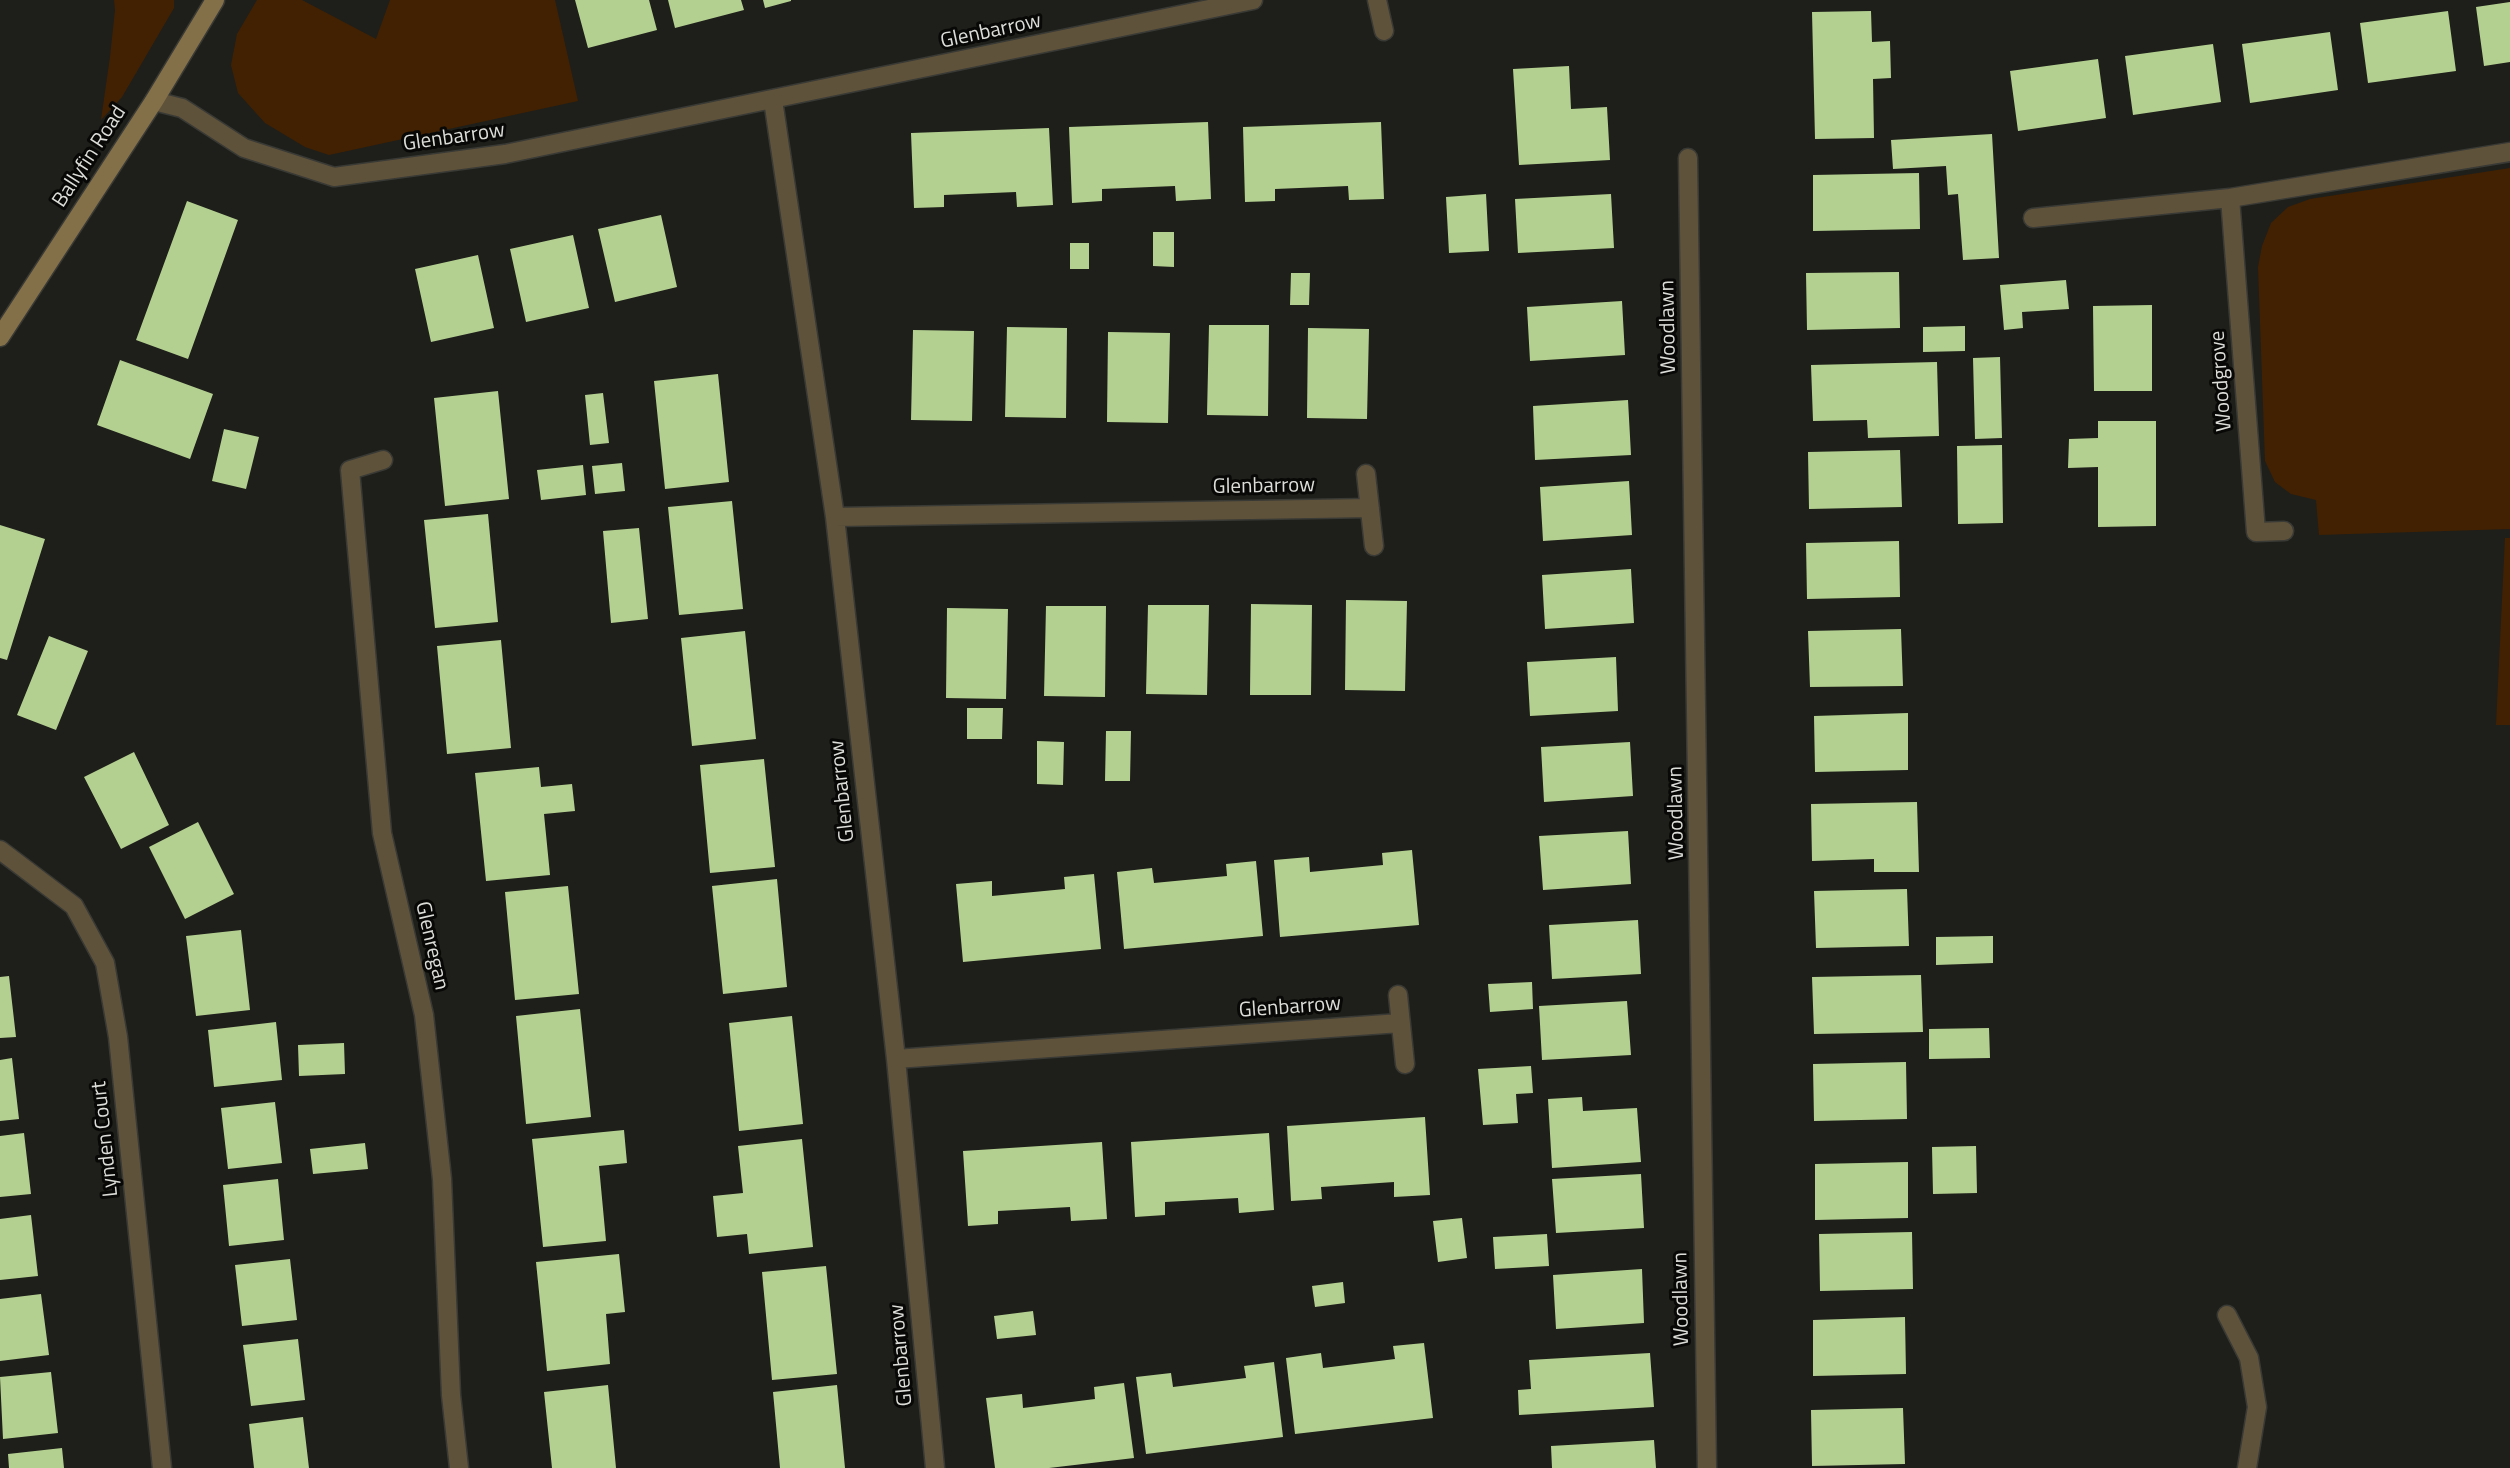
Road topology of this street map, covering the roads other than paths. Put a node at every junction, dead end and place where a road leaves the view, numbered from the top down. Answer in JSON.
{"nodes":[{"id":1,"x":215,"y":0,"type":"edge"},
{"id":2,"x":1253,"y":0,"type":"edge"},
{"id":3,"x":1377,"y":0,"type":"edge"},
{"id":4,"x":1384,"y":31,"type":"dead end"},
{"id":5,"x":773,"y":100,"type":"junction"},
{"id":6,"x":154,"y":101,"type":"junction"},
{"id":7,"x":2510,"y":152,"type":"edge"},
{"id":8,"x":1688,"y":158,"type":"dead end"},
{"id":9,"x":2230,"y":198,"type":"junction"},
{"id":10,"x":2033,"y":218,"type":"dead end"},
{"id":11,"x":0,"y":337,"type":"edge"},
{"id":12,"x":383,"y":460,"type":"dead end"},
{"id":13,"x":1366,"y":474,"type":"dead end"},
{"id":14,"x":1370,"y":508,"type":"junction"},
{"id":15,"x":835,"y":517,"type":"junction"},
{"id":16,"x":2284,"y":531,"type":"dead end"},
{"id":17,"x":1374,"y":546,"type":"dead end"},
{"id":18,"x":0,"y":850,"type":"edge"},
{"id":19,"x":1398,"y":995,"type":"dead end"},
{"id":20,"x":1400,"y":1023,"type":"junction"},
{"id":21,"x":896,"y":1059,"type":"junction"},
{"id":22,"x":1405,"y":1064,"type":"dead end"},
{"id":23,"x":2227,"y":1315,"type":"dead end"},
{"id":24,"x":162,"y":1468,"type":"edge"},
{"id":25,"x":459,"y":1468,"type":"edge"},
{"id":26,"x":935,"y":1468,"type":"edge"},
{"id":27,"x":1707,"y":1468,"type":"edge"},
{"id":28,"x":2247,"y":1468,"type":"edge"}],
"edges":[{"from":1,"to":6,"type":"street","name":"Ballyfin Road"},
{"from":2,"to":5,"type":"street","name":"Glenbarrow"},
{"from":3,"to":4,"type":"street"},
{"from":5,"to":6,"type":"street","name":"Glenbarrow"},
{"from":5,"to":15,"type":"street","name":"Glenbarrow"},
{"from":6,"to":11,"type":"street","name":"Ballyfin Road"},
{"from":7,"to":9,"type":"street"},
{"from":8,"to":27,"type":"street","name":"Woodlawn"},
{"from":9,"to":10,"type":"street"},
{"from":9,"to":16,"type":"street","name":"Woodgrove"},
{"from":12,"to":25,"type":"street","name":"Glenregan"},
{"from":13,"to":14,"type":"street"},
{"from":14,"to":15,"type":"street","name":"Glenbarrow"},
{"from":14,"to":17,"type":"street"},
{"from":15,"to":21,"type":"street","name":"Glenbarrow"},
{"from":18,"to":24,"type":"street","name":"Lynden Court"},
{"from":19,"to":20,"type":"street"},
{"from":20,"to":21,"type":"street","name":"Glenbarrow"},
{"from":20,"to":22,"type":"street"},
{"from":21,"to":26,"type":"street","name":"Glenbarrow"},
{"from":23,"to":28,"type":"street"}]}
